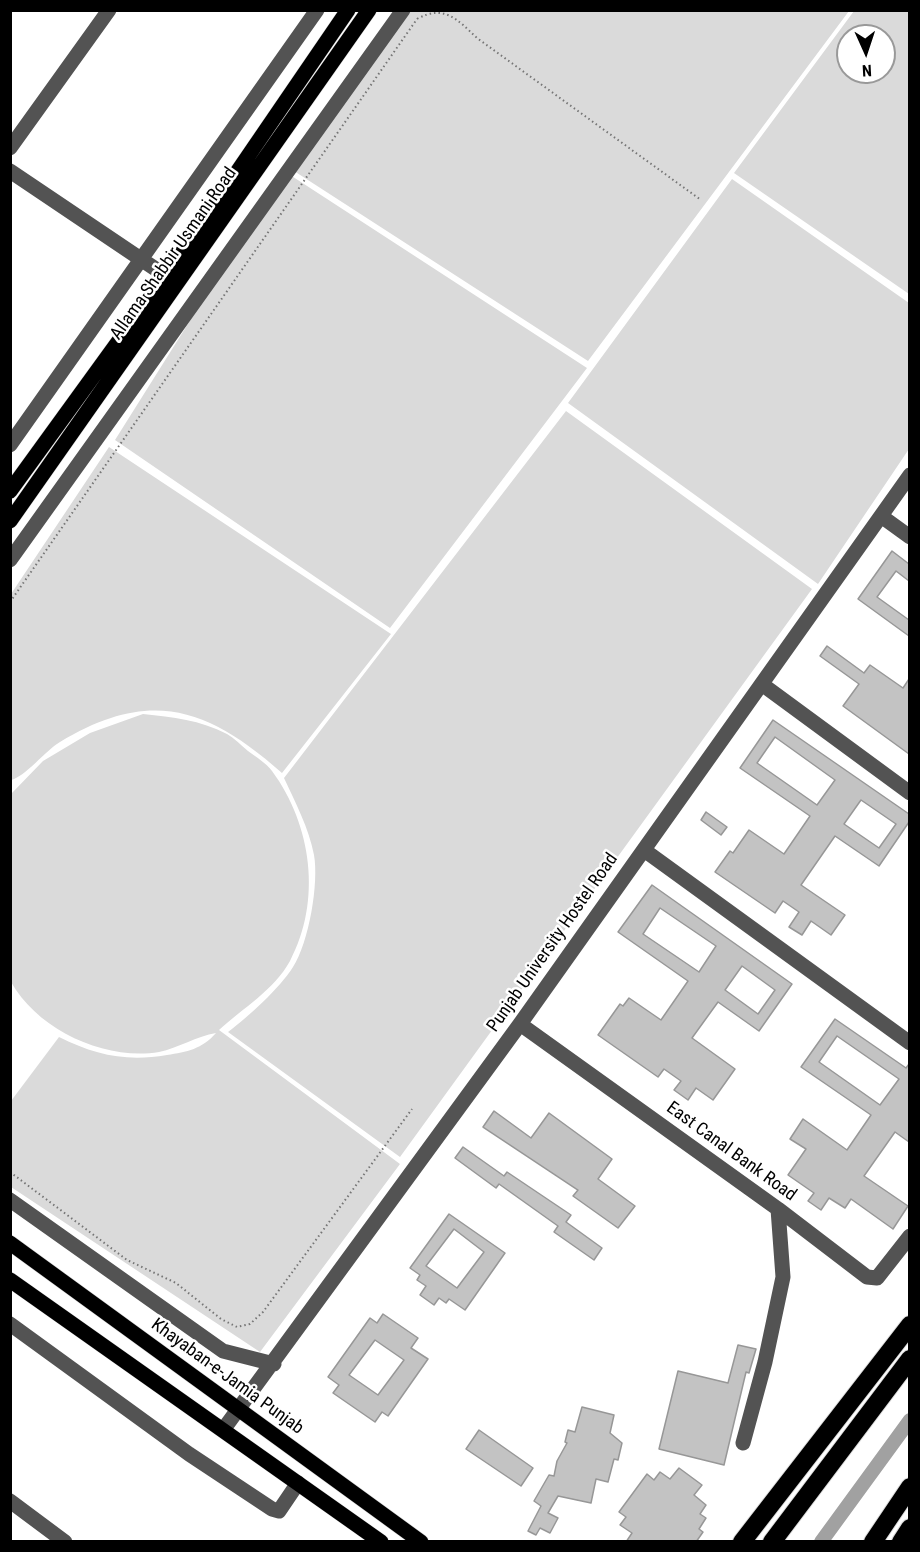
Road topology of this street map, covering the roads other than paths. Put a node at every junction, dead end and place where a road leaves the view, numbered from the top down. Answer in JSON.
{"nodes":[{"id":1,"x":109,"y":10,"type":"edge"},
{"id":2,"x":317,"y":10,"type":"edge"},
{"id":3,"x":369,"y":10,"type":"edge"},
{"id":4,"x":403,"y":10,"type":"edge"},
{"id":5,"x":342,"y":13,"type":"edge"},
{"id":6,"x":10,"y":148,"type":"edge"},
{"id":7,"x":10,"y":171,"type":"edge"},
{"id":8,"x":143,"y":261,"type":"junction"},
{"id":9,"x":166,"y":276,"type":"junction"},
{"id":10,"x":10,"y":446,"type":"edge"},
{"id":11,"x":909,"y":475,"type":"edge"},
{"id":12,"x":10,"y":491,"type":"edge"},
{"id":13,"x":881,"y":516,"type":"junction"},
{"id":14,"x":10,"y":521,"type":"edge"},
{"id":15,"x":909,"y":537,"type":"edge"},
{"id":16,"x":10,"y":560,"type":"edge"},
{"id":17,"x":763,"y":685,"type":"junction"},
{"id":18,"x":909,"y":793,"type":"edge"},
{"id":19,"x":644,"y":850,"type":"junction"},
{"id":20,"x":520,"y":1024,"type":"junction"},
{"id":21,"x":909,"y":1043,"type":"edge"},
{"id":22,"x":10,"y":1200,"type":"edge"},
{"id":23,"x":778,"y":1209,"type":"junction"},
{"id":24,"x":909,"y":1236,"type":"edge"},
{"id":25,"x":10,"y":1243,"type":"edge"},
{"id":26,"x":10,"y":1280,"type":"edge"},
{"id":27,"x":10,"y":1324,"type":"edge"},
{"id":28,"x":909,"y":1325,"type":"edge"},
{"id":29,"x":909,"y":1359,"type":"edge"},
{"id":30,"x":274,"y":1364,"type":"junction"},
{"id":31,"x":238,"y":1410,"type":"junction"},
{"id":32,"x":223,"y":1430,"type":"junction"},
{"id":33,"x":743,"y":1443,"type":"dead end"},
{"id":34,"x":298,"y":1483,"type":"junction"},
{"id":35,"x":909,"y":1487,"type":"edge"},
{"id":36,"x":10,"y":1501,"type":"edge"},
{"id":37,"x":909,"y":1528,"type":"edge"},
{"id":38,"x":363,"y":1536,"type":"edge"},
{"id":39,"x":65,"y":1542,"type":"edge"},
{"id":40,"x":381,"y":1542,"type":"edge"},
{"id":41,"x":422,"y":1542,"type":"edge"},
{"id":42,"x":742,"y":1542,"type":"edge"},
{"id":43,"x":772,"y":1542,"type":"edge"},
{"id":44,"x":873,"y":1542,"type":"edge"},
{"id":45,"x":901,"y":1542,"type":"edge"}],
"edges":[{"from":1,"to":6,"type":"street"},
{"from":2,"to":8,"type":"street"},
{"from":3,"to":14,"type":"main road","name":"Allama Shabbir Usmani Road"},
{"from":4,"to":16,"type":"street"},
{"from":5,"to":9,"type":"main road","name":"Allama Shabbir Usmani Road"},
{"from":7,"to":8,"type":"street"},
{"from":8,"to":9,"type":"street"},
{"from":8,"to":10,"type":"street"},
{"from":9,"to":12,"type":"main road","name":"Allama Shabbir Usmani Road"},
{"from":11,"to":13,"type":"street","name":"Punjab University Hostel Road"},
{"from":13,"to":15,"type":"street"},
{"from":13,"to":17,"type":"street","name":"Punjab University Hostel Road"},
{"from":17,"to":18,"type":"street"},
{"from":17,"to":19,"type":"street","name":"Punjab University Hostel Road"},
{"from":19,"to":20,"type":"street","name":"Punjab University Hostel Road"},
{"from":19,"to":21,"type":"street"},
{"from":20,"to":23,"type":"street","name":"East Canal Bank Road"},
{"from":20,"to":30,"type":"street","name":"Punjab University Hostel Road"},
{"from":22,"to":30,"type":"street"},
{"from":23,"to":24,"type":"street","name":"East Canal Bank Road"},
{"from":23,"to":33,"type":"street"},
{"from":25,"to":31,"type":"main road","name":"Khayaban-e-Jamia Punjab"},
{"from":26,"to":32,"type":"main road"},
{"from":27,"to":34,"type":"street"},
{"from":28,"to":42,"type":"highway"},
{"from":29,"to":43,"type":"highway"},
{"from":30,"to":31,"type":"street","name":"Punjab University Hostel Road"},
{"from":31,"to":32,"type":"street","name":"Punjab University Hostel Road"},
{"from":31,"to":41,"type":"main road","name":"Khayaban-e-Jamia Punjab"},
{"from":32,"to":34,"type":"main road"},
{"from":34,"to":38,"type":"main road"},
{"from":35,"to":44,"type":"highway"},
{"from":36,"to":39,"type":"street"},
{"from":37,"to":45,"type":"highway"},
{"from":38,"to":40,"type":"main road"}]}
